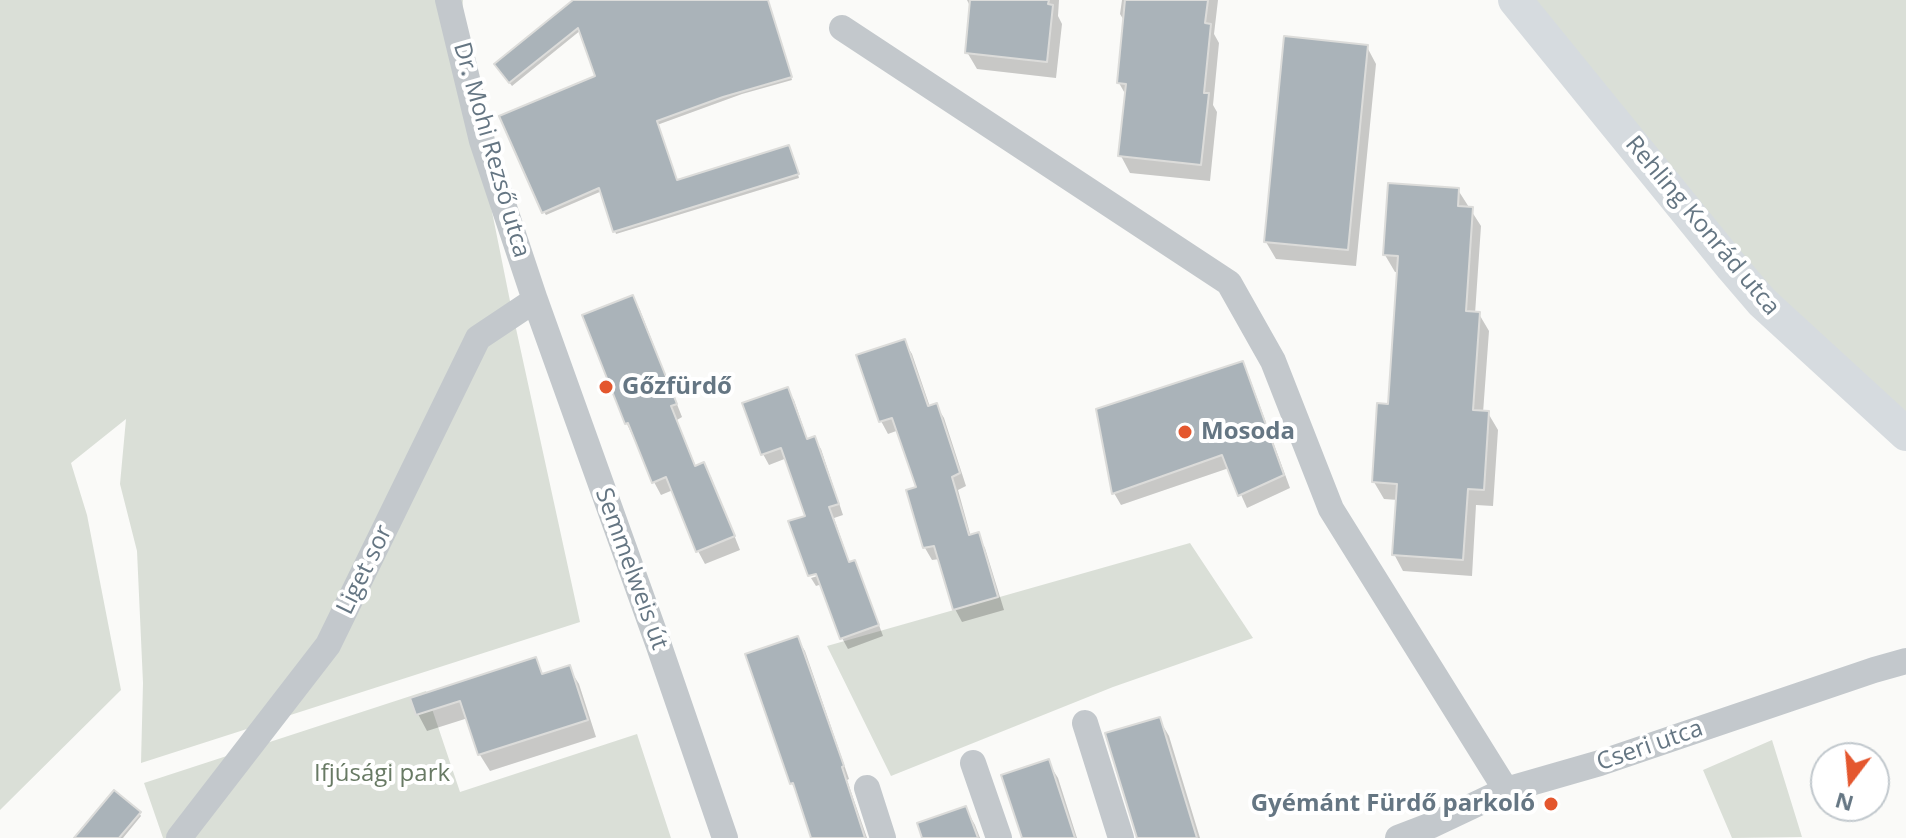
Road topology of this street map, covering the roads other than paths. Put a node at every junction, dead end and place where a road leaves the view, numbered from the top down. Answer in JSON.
{"nodes":[{"id":1,"x":448,"y":0,"type":"edge"},
{"id":2,"x":1515,"y":0,"type":"edge"},
{"id":3,"x":842,"y":28,"type":"dead end"},
{"id":4,"x":535,"y":300,"type":"junction"},
{"id":5,"x":1906,"y":434,"type":"edge"},
{"id":6,"x":1906,"y":661,"type":"edge"},
{"id":7,"x":1085,"y":723,"type":"dead end"},
{"id":8,"x":973,"y":763,"type":"dead end"},
{"id":9,"x":867,"y":788,"type":"dead end"},
{"id":10,"x":1506,"y":790,"type":"junction"},
{"id":11,"x":1436,"y":832,"type":"edge"},
{"id":12,"x":179,"y":838,"type":"edge"},
{"id":13,"x":725,"y":838,"type":"edge"},
{"id":14,"x":883,"y":838,"type":"edge"},
{"id":15,"x":999,"y":838,"type":"edge"},
{"id":16,"x":1121,"y":838,"type":"edge"},
{"id":17,"x":1398,"y":838,"type":"edge"}],
"edges":[{"from":1,"to":4,"type":"street","name":"Dr. Mohi Rezső utca"},
{"from":2,"to":5,"type":"main road","name":"Rehling Konrád utca"},
{"from":3,"to":10,"type":"street"},
{"from":4,"to":12,"type":"street","name":"Liget sor"},
{"from":4,"to":13,"type":"street","name":"Semmelweis út"},
{"from":6,"to":10,"type":"street","name":"Cseri utca"},
{"from":7,"to":16,"type":"street"},
{"from":8,"to":15,"type":"street"},
{"from":9,"to":14,"type":"street"},
{"from":10,"to":11,"type":"street","name":"Cseri utca"},
{"from":11,"to":17,"type":"street","name":"Cseri utca"}]}
